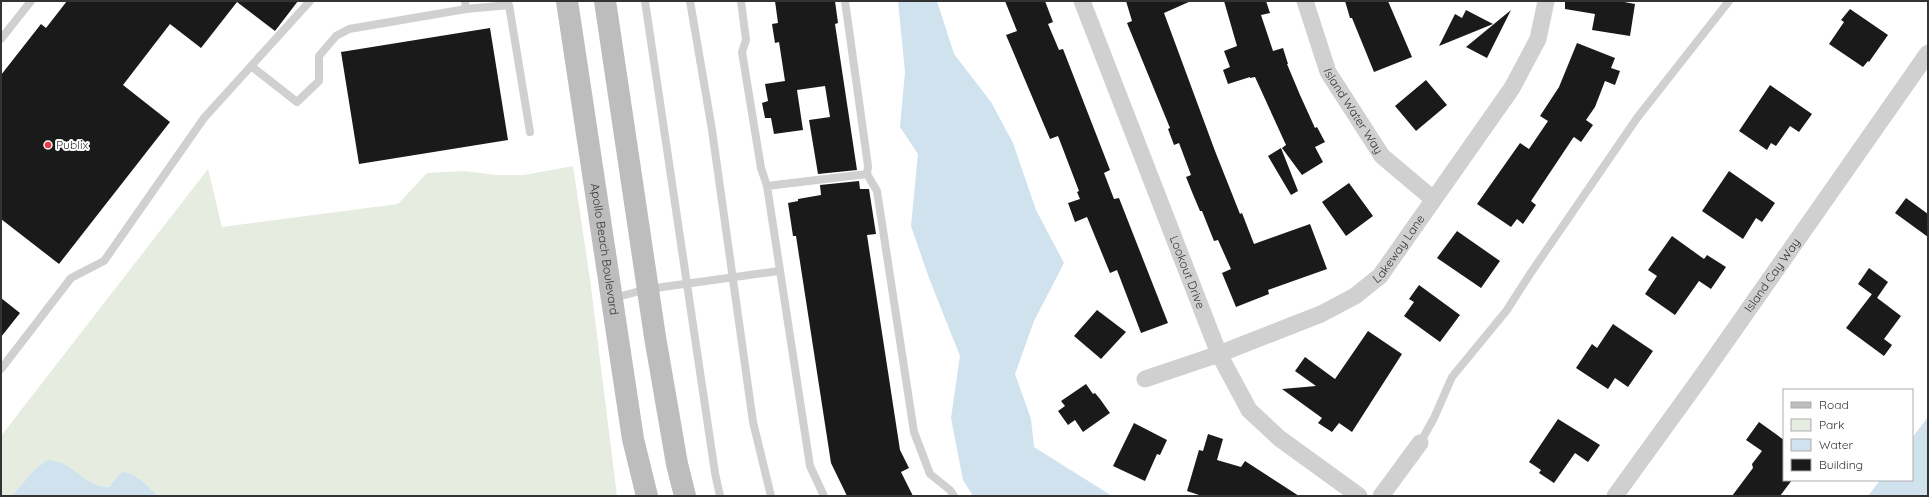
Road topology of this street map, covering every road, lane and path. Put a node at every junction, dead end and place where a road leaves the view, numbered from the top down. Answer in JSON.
{"nodes":[{"id":1,"x":30,"y":1,"type":"edge"},
{"id":2,"x":310,"y":1,"type":"edge"},
{"id":3,"x":567,"y":1,"type":"edge"},
{"id":4,"x":605,"y":1,"type":"edge"},
{"id":5,"x":645,"y":1,"type":"edge"},
{"id":6,"x":690,"y":1,"type":"edge"},
{"id":7,"x":741,"y":1,"type":"edge"},
{"id":8,"x":845,"y":1,"type":"edge"},
{"id":9,"x":1082,"y":1,"type":"edge"},
{"id":10,"x":1305,"y":1,"type":"edge"},
{"id":11,"x":1546,"y":1,"type":"edge"},
{"id":12,"x":1729,"y":1,"type":"edge"},
{"id":13,"x":466,"y":5,"type":"edge"},
{"id":14,"x":1,"y":39,"type":"edge"},
{"id":15,"x":1928,"y":53,"type":"edge"},
{"id":16,"x":251,"y":66,"type":"junction"},
{"id":17,"x":530,"y":132,"type":"dead end"},
{"id":18,"x":867,"y":174,"type":"junction"},
{"id":19,"x":767,"y":186,"type":"junction"},
{"id":20,"x":1433,"y":199,"type":"junction"},
{"id":21,"x":780,"y":271,"type":"junction"},
{"id":22,"x":733,"y":278,"type":"junction"},
{"id":23,"x":687,"y":284,"type":"junction"},
{"id":24,"x":648,"y":289,"type":"junction"},
{"id":25,"x":612,"y":298,"type":"junction"},
{"id":26,"x":1219,"y":354,"type":"junction"},
{"id":27,"x":1,"y":369,"type":"edge"},
{"id":28,"x":1145,"y":378,"type":"dead end"},
{"id":29,"x":1420,"y":443,"type":"joint"},
{"id":30,"x":647,"y":496,"type":"edge"},
{"id":31,"x":686,"y":496,"type":"edge"},
{"id":32,"x":720,"y":496,"type":"edge"},
{"id":33,"x":771,"y":496,"type":"edge"},
{"id":34,"x":824,"y":496,"type":"edge"},
{"id":35,"x":954,"y":496,"type":"edge"},
{"id":36,"x":1359,"y":496,"type":"edge"},
{"id":37,"x":1381,"y":496,"type":"edge"},
{"id":38,"x":1615,"y":496,"type":"edge"}],
"edges":[{"from":1,"to":14,"type":"lane"},
{"from":2,"to":16,"type":"lane"},
{"from":3,"to":25,"type":"main road","name":"Apollo Beach Boulevard"},
{"from":4,"to":24,"type":"main road"},
{"from":5,"to":23,"type":"lane"},
{"from":6,"to":22,"type":"lane"},
{"from":7,"to":19,"type":"lane"},
{"from":8,"to":18,"type":"lane"},
{"from":9,"to":26,"type":"street","name":"Lookout Drive"},
{"from":10,"to":20,"type":"street","name":"Island Water Way"},
{"from":11,"to":20,"type":"street","name":"Lakeway Lane"},
{"from":12,"to":29,"type":"lane"},
{"from":13,"to":16,"type":"lane"},
{"from":13,"to":17,"type":"lane"},
{"from":15,"to":38,"type":"street","name":"Island Cay Way"},
{"from":16,"to":27,"type":"lane"},
{"from":18,"to":19,"type":"lane"},
{"from":18,"to":35,"type":"lane"},
{"from":19,"to":21,"type":"lane"},
{"from":20,"to":26,"type":"street","name":"Lakeway Lane"},
{"from":21,"to":22,"type":"lane"},
{"from":21,"to":34,"type":"lane"},
{"from":22,"to":23,"type":"lane"},
{"from":22,"to":33,"type":"lane"},
{"from":23,"to":24,"type":"lane"},
{"from":23,"to":32,"type":"lane"},
{"from":24,"to":25,"type":"lane"},
{"from":24,"to":31,"type":"main road"},
{"from":25,"to":30,"type":"main road","name":"Apollo Beach Boulevard"},
{"from":26,"to":28,"type":"street","name":"Lakeway Lane"},
{"from":26,"to":36,"type":"street","name":"Lookout Drive"},
{"from":29,"to":37,"type":"street"}]}
